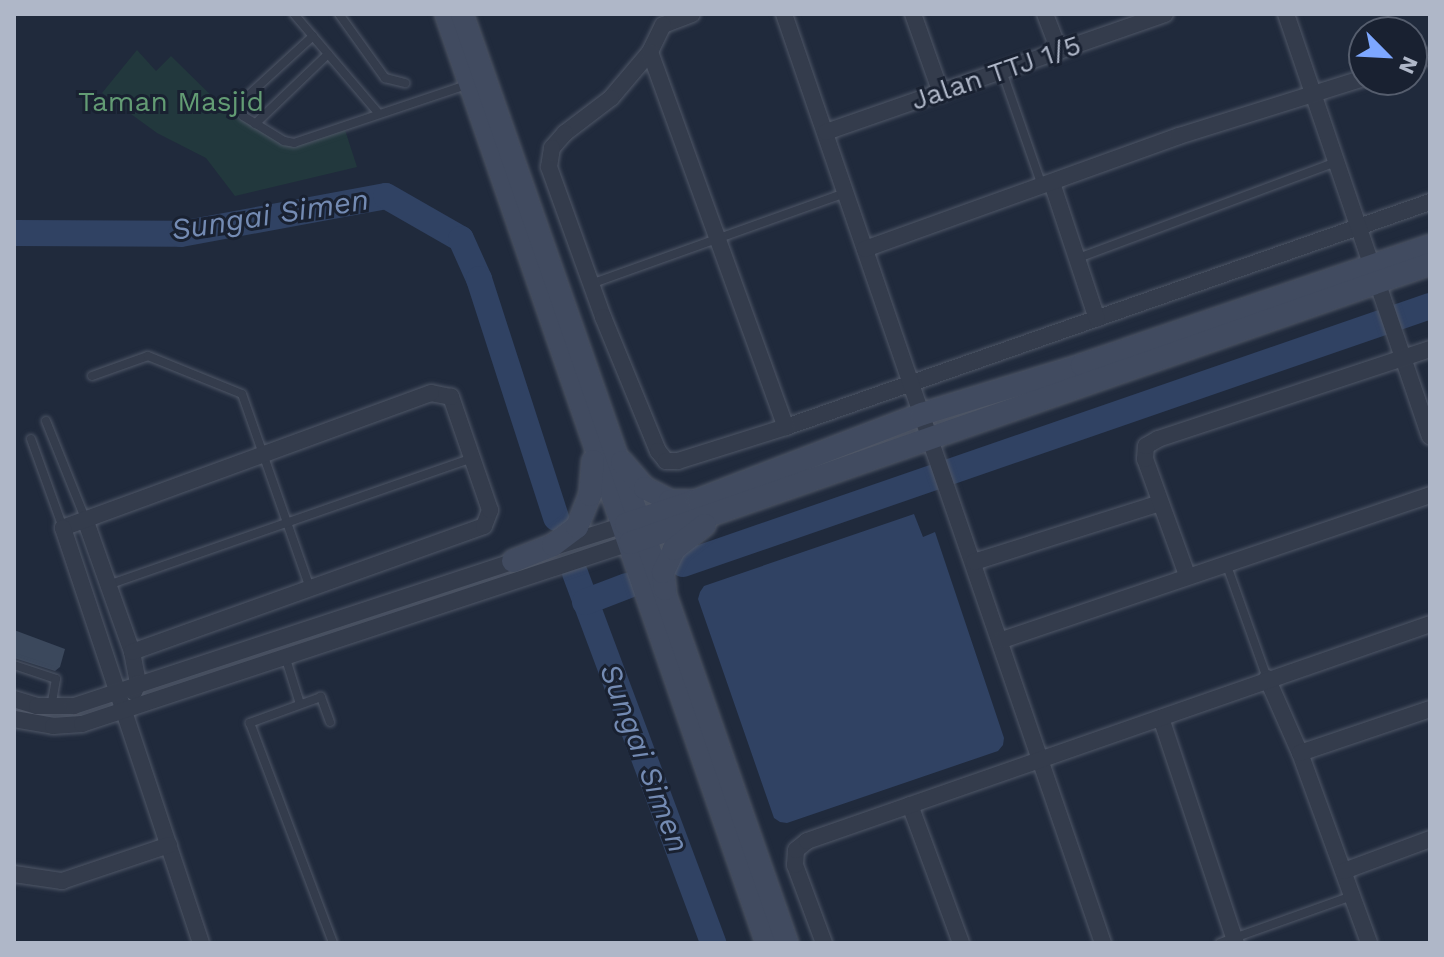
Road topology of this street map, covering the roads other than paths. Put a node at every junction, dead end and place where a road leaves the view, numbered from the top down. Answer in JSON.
{"nodes":[{"id":1,"x":339,"y":14,"type":"edge"},
{"id":2,"x":446,"y":14,"type":"edge"},
{"id":3,"x":462,"y":14,"type":"edge"},
{"id":4,"x":692,"y":14,"type":"edge"},
{"id":5,"x":784,"y":14,"type":"edge"},
{"id":6,"x":913,"y":14,"type":"edge"},
{"id":7,"x":1045,"y":14,"type":"edge"},
{"id":8,"x":1165,"y":14,"type":"edge"},
{"id":9,"x":1286,"y":14,"type":"edge"},
{"id":10,"x":299,"y":16,"type":"edge"},
{"id":11,"x":313,"y":36,"type":"junction"},
{"id":12,"x":1059,"y":51,"type":"junction"},
{"id":13,"x":650,"y":52,"type":"junction"},
{"id":14,"x":328,"y":54,"type":"junction"},
{"id":15,"x":1002,"y":70,"type":"junction"},
{"id":16,"x":477,"y":82,"type":"junction"},
{"id":17,"x":405,"y":83,"type":"dead end"},
{"id":18,"x":1348,"y":83,"type":"edge"},
{"id":19,"x":941,"y":93,"type":"junction"},
{"id":20,"x":1313,"y":94,"type":"junction"},
{"id":21,"x":379,"y":114,"type":"junction"},
{"id":22,"x":255,"y":124,"type":"junction"},
{"id":23,"x":826,"y":132,"type":"junction"},
{"id":24,"x":1336,"y":162,"type":"junction"},
{"id":25,"x":1047,"y":185,"type":"junction"},
{"id":26,"x":845,"y":193,"type":"junction"},
{"id":27,"x":1430,"y":202,"type":"edge"},
{"id":28,"x":1359,"y":229,"type":"junction"},
{"id":29,"x":718,"y":236,"type":"junction"},
{"id":30,"x":1430,"y":246,"type":"edge"},
{"id":31,"x":865,"y":249,"type":"junction"},
{"id":32,"x":1078,"y":258,"type":"junction"},
{"id":33,"x":1430,"y":264,"type":"edge"},
{"id":34,"x":1374,"y":274,"type":"junction"},
{"id":35,"x":590,"y":284,"type":"junction"},
{"id":36,"x":1097,"y":319,"type":"junction"},
{"id":37,"x":1430,"y":349,"type":"edge"},
{"id":38,"x":1401,"y":352,"type":"junction"},
{"id":39,"x":92,"y":376,"type":"dead end"},
{"id":40,"x":912,"y":381,"type":"junction"},
{"id":41,"x":922,"y":414,"type":"junction"},
{"id":42,"x":46,"y":421,"type":"dead end"},
{"id":43,"x":786,"y":427,"type":"junction"},
{"id":44,"x":930,"y":436,"type":"junction"},
{"id":45,"x":1430,"y":436,"type":"edge"},
{"id":46,"x":31,"y":439,"type":"dead end"},
{"id":47,"x":603,"y":448,"type":"junction"},
{"id":48,"x":265,"y":454,"type":"junction"},
{"id":49,"x":472,"y":458,"type":"junction"},
{"id":50,"x":1430,"y":495,"type":"edge"},
{"id":51,"x":698,"y":500,"type":"junction"},
{"id":52,"x":1160,"y":503,"type":"junction"},
{"id":53,"x":730,"y":510,"type":"junction"},
{"id":54,"x":85,"y":519,"type":"junction"},
{"id":55,"x":290,"y":524,"type":"junction"},
{"id":56,"x":63,"y":528,"type":"junction"},
{"id":57,"x":632,"y":532,"type":"junction"},
{"id":58,"x":513,"y":561,"type":"junction"},
{"id":59,"x":974,"y":562,"type":"junction"},
{"id":60,"x":1225,"y":562,"type":"junction"},
{"id":61,"x":1187,"y":575,"type":"junction"},
{"id":62,"x":108,"y":585,"type":"junction"},
{"id":63,"x":310,"y":588,"type":"junction"},
{"id":64,"x":666,"y":599,"type":"junction"},
{"id":65,"x":1430,"y":624,"type":"edge"},
{"id":66,"x":1002,"y":640,"type":"junction"},
{"id":67,"x":132,"y":652,"type":"junction"},
{"id":68,"x":285,"y":656,"type":"junction"},
{"id":69,"x":14,"y":665,"type":"edge"},
{"id":70,"x":1267,"y":678,"type":"junction"},
{"id":71,"x":138,"y":683,"type":"junction"},
{"id":72,"x":117,"y":690,"type":"junction"},
{"id":73,"x":14,"y":699,"type":"edge"},
{"id":74,"x":300,"y":704,"type":"junction"},
{"id":75,"x":51,"y":706,"type":"junction"},
{"id":76,"x":126,"y":708,"type":"junction"},
{"id":77,"x":1430,"y":709,"type":"edge"},
{"id":78,"x":1161,"y":718,"type":"junction"},
{"id":79,"x":14,"y":719,"type":"edge"},
{"id":80,"x":330,"y":722,"type":"dead end"},
{"id":81,"x":1300,"y":753,"type":"junction"},
{"id":82,"x":1041,"y":757,"type":"junction"},
{"id":83,"x":910,"y":805,"type":"junction"},
{"id":84,"x":1430,"y":839,"type":"edge"},
{"id":85,"x":169,"y":845,"type":"junction"},
{"id":86,"x":1344,"y":871,"type":"junction"},
{"id":87,"x":14,"y":874,"type":"edge"},
{"id":88,"x":1353,"y":895,"type":"junction"},
{"id":89,"x":1230,"y":941,"type":"edge"},
{"id":90,"x":201,"y":943,"type":"edge"},
{"id":91,"x":333,"y":943,"type":"edge"},
{"id":92,"x":767,"y":943,"type":"edge"},
{"id":93,"x":787,"y":943,"type":"edge"},
{"id":94,"x":824,"y":943,"type":"edge"},
{"id":95,"x":961,"y":943,"type":"edge"},
{"id":96,"x":1103,"y":943,"type":"edge"},
{"id":97,"x":1369,"y":943,"type":"edge"}],
"edges":[{"from":1,"to":17,"type":"lane"},
{"from":2,"to":16,"type":"street"},
{"from":3,"to":16,"type":"street"},
{"from":4,"to":13,"type":"street"},
{"from":5,"to":23,"type":"street"},
{"from":6,"to":19,"type":"street"},
{"from":7,"to":12,"type":"street"},
{"from":8,"to":12,"type":"street","name":"Jalan TTJ 1/5"},
{"from":9,"to":20,"type":"street"},
{"from":10,"to":11,"type":"lane"},
{"from":11,"to":14,"type":"lane"},
{"from":11,"to":22,"type":"lane"},
{"from":12,"to":15,"type":"street","name":"Jalan TTJ 1/5"},
{"from":13,"to":29,"type":"street"},
{"from":13,"to":35,"type":"street"},
{"from":14,"to":21,"type":"lane"},
{"from":14,"to":22,"type":"lane"},
{"from":15,"to":19,"type":"street","name":"Jalan TTJ 1/5"},
{"from":15,"to":25,"type":"lane"},
{"from":16,"to":21,"type":"lane"},
{"from":16,"to":47,"type":"street"},
{"from":18,"to":20,"type":"street"},
{"from":19,"to":23,"type":"street","name":"Jalan TTJ 1/5"},
{"from":20,"to":24,"type":"street"},
{"from":20,"to":25,"type":"street"},
{"from":21,"to":22,"type":"lane"},
{"from":23,"to":26,"type":"street"},
{"from":24,"to":28,"type":"street"},
{"from":24,"to":32,"type":"lane"},
{"from":25,"to":31,"type":"street"},
{"from":25,"to":32,"type":"street"},
{"from":26,"to":29,"type":"lane"},
{"from":26,"to":31,"type":"street"},
{"from":27,"to":28,"type":"street"},
{"from":28,"to":34,"type":"street"},
{"from":28,"to":36,"type":"street"},
{"from":29,"to":35,"type":"lane"},
{"from":29,"to":43,"type":"street"},
{"from":30,"to":34,"type":"street"},
{"from":31,"to":40,"type":"street"},
{"from":32,"to":36,"type":"street"},
{"from":33,"to":34,"type":"street"},
{"from":34,"to":38,"type":"street"},
{"from":34,"to":41,"type":"street"},
{"from":34,"to":44,"type":"street"},
{"from":35,"to":43,"type":"street"},
{"from":36,"to":40,"type":"street"},
{"from":37,"to":38,"type":"street"},
{"from":38,"to":45,"type":"street"},
{"from":38,"to":52,"type":"street"},
{"from":39,"to":48,"type":"lane"},
{"from":40,"to":41,"type":"street"},
{"from":40,"to":43,"type":"street"},
{"from":41,"to":44,"type":"street"},
{"from":41,"to":51,"type":"street"},
{"from":42,"to":54,"type":"lane"},
{"from":44,"to":53,"type":"street"},
{"from":44,"to":59,"type":"street"},
{"from":46,"to":56,"type":"lane"},
{"from":47,"to":51,"type":"street"},
{"from":47,"to":57,"type":"street"},
{"from":47,"to":58,"type":"street"},
{"from":48,"to":49,"type":"street"},
{"from":48,"to":54,"type":"street"},
{"from":48,"to":55,"type":"lane"},
{"from":49,"to":55,"type":"lane"},
{"from":49,"to":63,"type":"street"},
{"from":50,"to":60,"type":"street"},
{"from":51,"to":57,"type":"street"},
{"from":52,"to":59,"type":"street"},
{"from":52,"to":61,"type":"street"},
{"from":53,"to":57,"type":"street"},
{"from":53,"to":64,"type":"street"},
{"from":54,"to":56,"type":"street"},
{"from":54,"to":62,"type":"street"},
{"from":55,"to":62,"type":"lane"},
{"from":55,"to":63,"type":"lane"},
{"from":56,"to":72,"type":"street"},
{"from":57,"to":58,"type":"street"},
{"from":57,"to":64,"type":"street"},
{"from":57,"to":68,"type":"street"},
{"from":57,"to":92,"type":"street"},
{"from":58,"to":71,"type":"street"},
{"from":59,"to":66,"type":"street"},
{"from":60,"to":61,"type":"street"},
{"from":60,"to":70,"type":"lane"},
{"from":61,"to":66,"type":"street"},
{"from":62,"to":67,"type":"street"},
{"from":63,"to":67,"type":"street"},
{"from":64,"to":93,"type":"street"},
{"from":65,"to":70,"type":"street"},
{"from":66,"to":82,"type":"street"},
{"from":67,"to":71,"type":"street"},
{"from":68,"to":74,"type":"lane"},
{"from":68,"to":76,"type":"street"},
{"from":69,"to":75,"type":"lane"},
{"from":70,"to":78,"type":"street"},
{"from":70,"to":81,"type":"street"},
{"from":71,"to":72,"type":"street"},
{"from":71,"to":76,"type":"street"},
{"from":72,"to":75,"type":"street"},
{"from":72,"to":76,"type":"street"},
{"from":73,"to":75,"type":"street"},
{"from":74,"to":80,"type":"lane"},
{"from":74,"to":91,"type":"lane"},
{"from":76,"to":79,"type":"street"},
{"from":76,"to":85,"type":"street"},
{"from":77,"to":81,"type":"street"},
{"from":78,"to":82,"type":"street"},
{"from":78,"to":89,"type":"street"},
{"from":81,"to":86,"type":"street"},
{"from":82,"to":83,"type":"street"},
{"from":82,"to":96,"type":"street"},
{"from":83,"to":94,"type":"street"},
{"from":83,"to":95,"type":"street"},
{"from":84,"to":86,"type":"street"},
{"from":85,"to":87,"type":"street"},
{"from":85,"to":90,"type":"street"},
{"from":86,"to":88,"type":"street"},
{"from":88,"to":89,"type":"lane"},
{"from":88,"to":97,"type":"street"}]}
